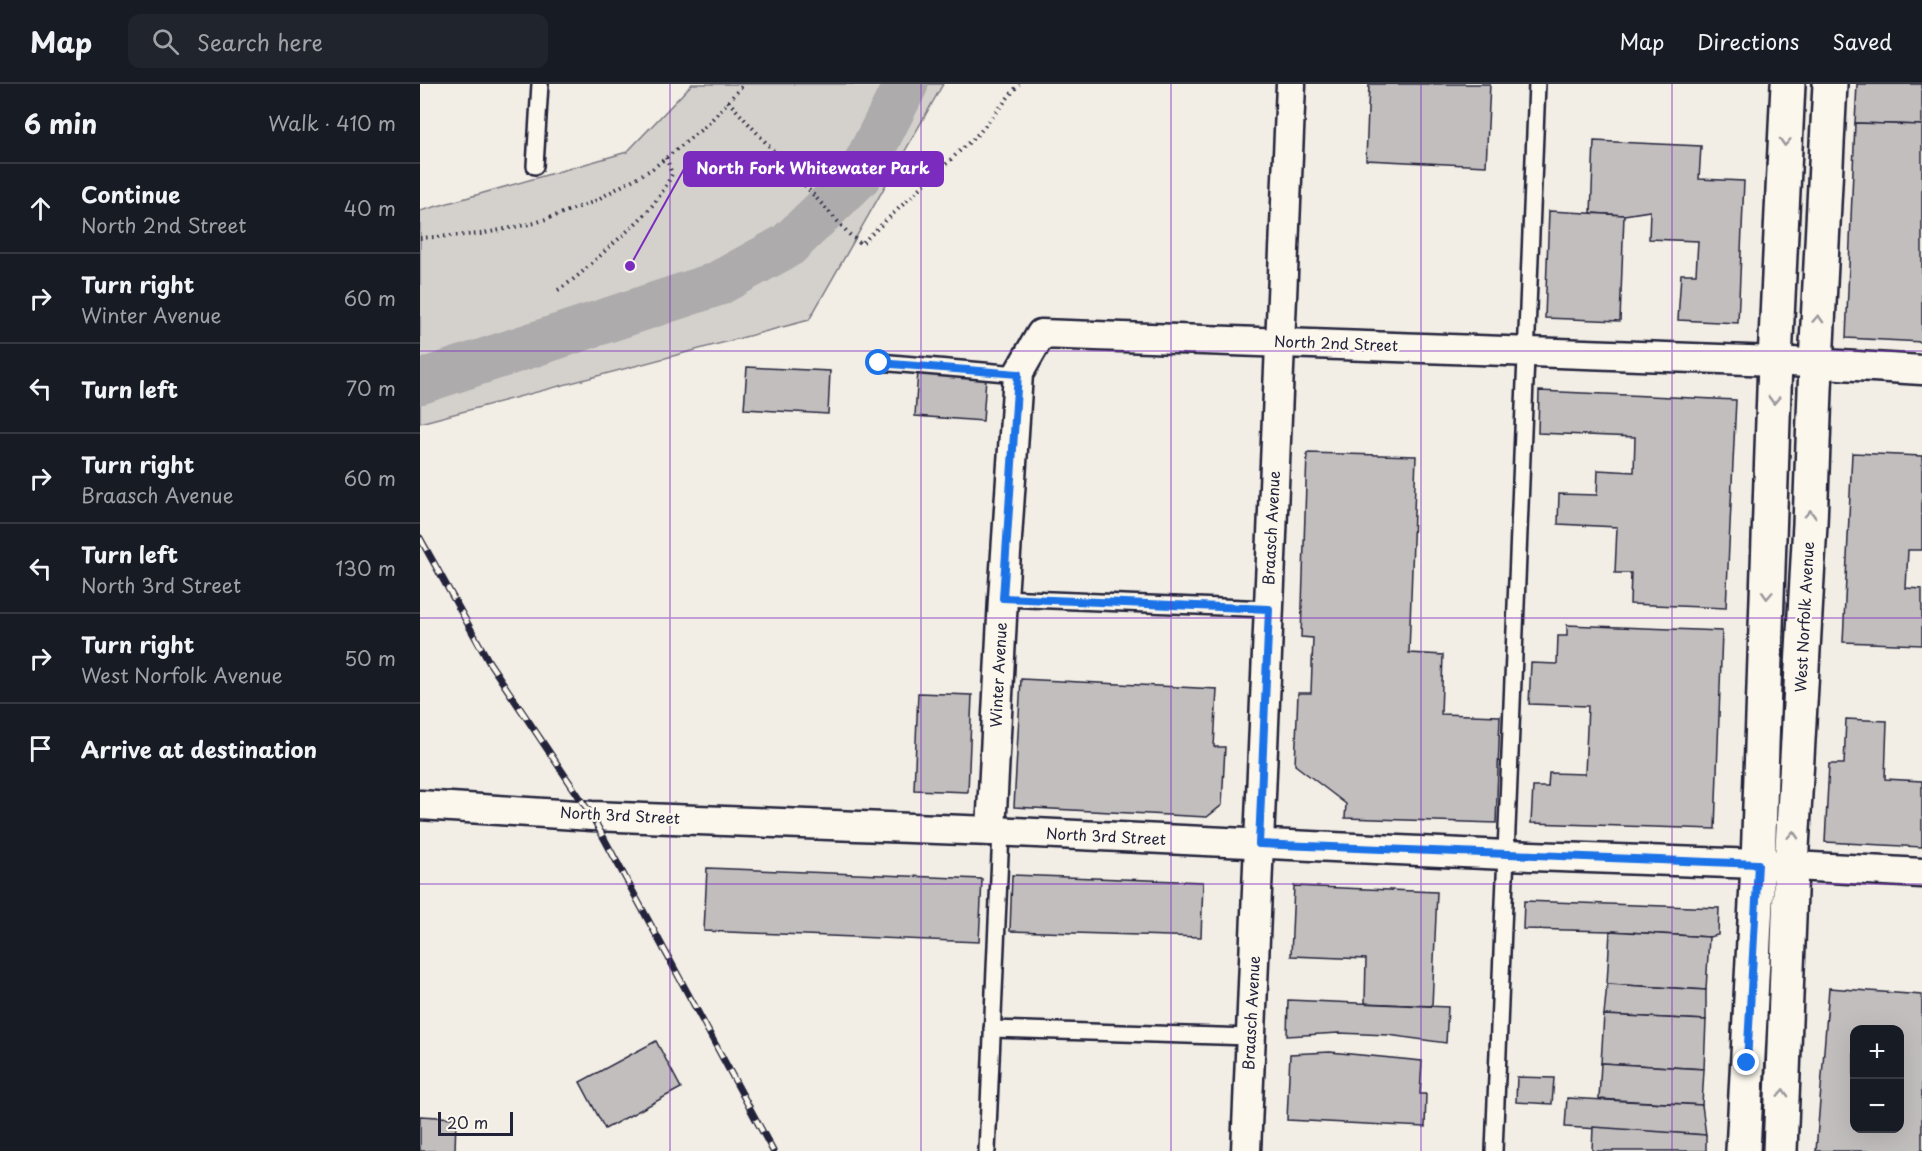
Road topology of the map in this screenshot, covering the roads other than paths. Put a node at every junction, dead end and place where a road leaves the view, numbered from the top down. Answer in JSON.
{"nodes":[{"id":1,"x":540,"y":84,"type":"edge"},
{"id":2,"x":1291,"y":84,"type":"edge"},
{"id":3,"x":1537,"y":84,"type":"edge"},
{"id":4,"x":1788,"y":84,"type":"edge"},
{"id":5,"x":1830,"y":84,"type":"edge"},
{"id":6,"x":535,"y":165,"type":"dead end"},
{"id":7,"x":1281,"y":342,"type":"junction"},
{"id":8,"x":1526,"y":351,"type":"junction"},
{"id":9,"x":1775,"y":360,"type":"junction"},
{"id":10,"x":879,"y":363,"type":"dead end"},
{"id":11,"x":1816,"y":364,"type":"junction"},
{"id":12,"x":1922,"y":370,"type":"edge"},
{"id":13,"x":1018,"y":374,"type":"junction"},
{"id":14,"x":1003,"y":598,"type":"junction"},
{"id":15,"x":1269,"y":609,"type":"junction"},
{"id":16,"x":420,"y":805,"type":"edge"},
{"id":17,"x":996,"y":832,"type":"junction"},
{"id":18,"x":1259,"y":844,"type":"junction"},
{"id":19,"x":1506,"y":855,"type":"junction"},
{"id":20,"x":1758,"y":864,"type":"junction"},
{"id":21,"x":1791,"y":866,"type":"junction"},
{"id":22,"x":1922,"y":873,"type":"edge"},
{"id":23,"x":992,"y":1029,"type":"junction"},
{"id":24,"x":1251,"y":1037,"type":"junction"},
{"id":25,"x":987,"y":1151,"type":"edge"},
{"id":26,"x":1246,"y":1151,"type":"edge"},
{"id":27,"x":1494,"y":1151,"type":"edge"},
{"id":28,"x":1743,"y":1151,"type":"edge"},
{"id":29,"x":1780,"y":1151,"type":"edge"}],
"edges":[{"from":1,"to":6,"type":"lane"},
{"from":2,"to":7,"type":"street","name":"Braasch Avenue"},
{"from":3,"to":8,"type":"lane"},
{"from":4,"to":9,"type":"main road","one_way":true},
{"from":11,"to":5,"type":"main road","name":"West Norfolk Avenue","one_way":true},
{"from":7,"to":8,"type":"street","name":"North 2nd Street"},
{"from":7,"to":13,"type":"street","name":"North 2nd Street"},
{"from":7,"to":15,"type":"street","name":"Braasch Avenue"},
{"from":8,"to":9,"type":"street","name":"North 2nd Street"},
{"from":8,"to":19,"type":"lane"},
{"from":9,"to":11,"type":"street","name":"North 2nd Street"},
{"from":9,"to":20,"type":"main road","one_way":true},
{"from":10,"to":13,"type":"lane"},
{"from":11,"to":12,"type":"street","name":"North 2nd Street"},
{"from":21,"to":11,"type":"main road","name":"West Norfolk Avenue","one_way":true},
{"from":13,"to":14,"type":"street","name":"Winter Avenue"},
{"from":14,"to":15,"type":"lane"},
{"from":14,"to":17,"type":"street","name":"Winter Avenue"},
{"from":15,"to":18,"type":"street","name":"Braasch Avenue"},
{"from":16,"to":17,"type":"street","name":"North 3rd Street"},
{"from":17,"to":18,"type":"street","name":"North 3rd Street"},
{"from":17,"to":23,"type":"lane"},
{"from":18,"to":19,"type":"street","name":"North 3rd Street"},
{"from":18,"to":24,"type":"street","name":"Braasch Avenue"},
{"from":19,"to":20,"type":"street","name":"North 3rd Street"},
{"from":19,"to":27,"type":"lane"},
{"from":20,"to":21,"type":"street","name":"North 3rd Street"},
{"from":20,"to":28,"type":"main road"},
{"from":21,"to":22,"type":"street","name":"North 3rd Street"},
{"from":29,"to":21,"type":"main road","name":"West Norfolk Avenue","one_way":true},
{"from":23,"to":24,"type":"lane"},
{"from":23,"to":25,"type":"lane"},
{"from":24,"to":26,"type":"street","name":"Braasch Avenue"}]}
